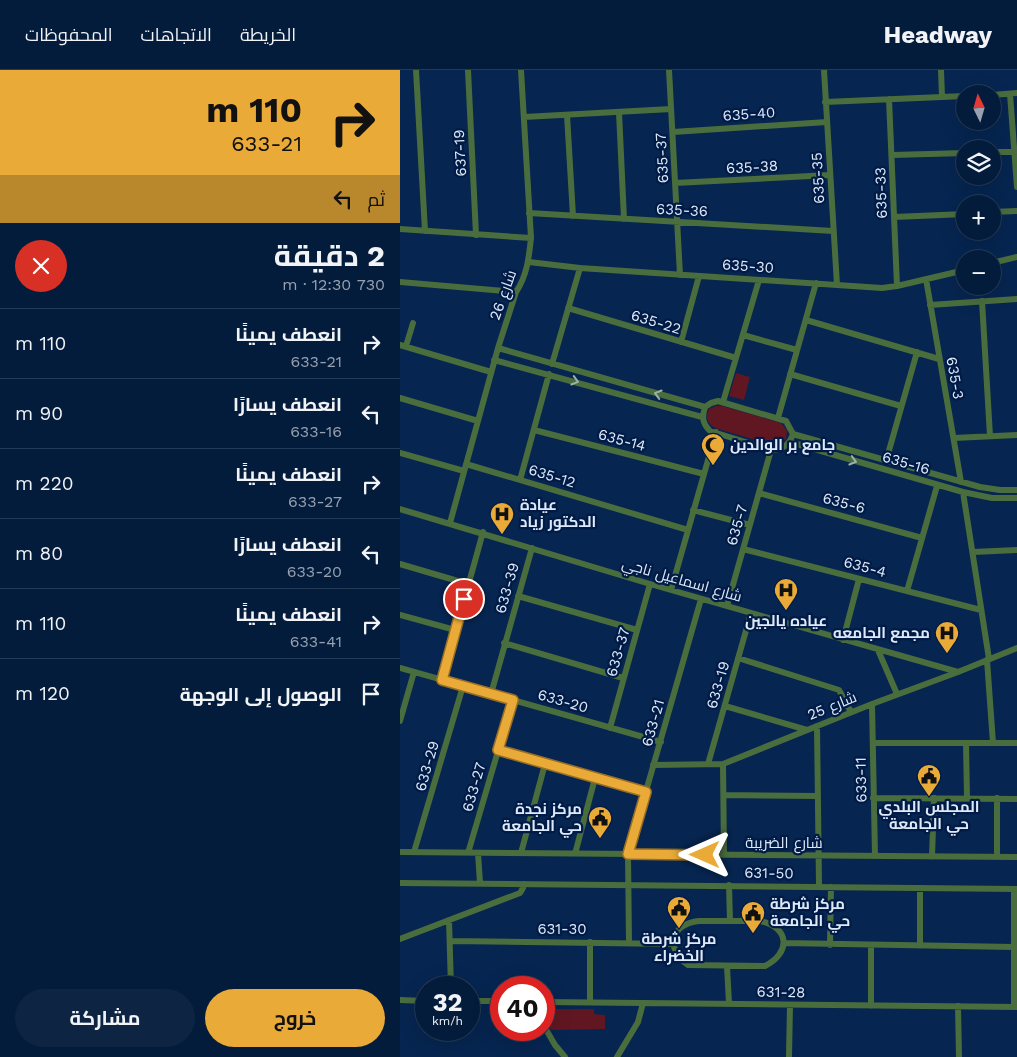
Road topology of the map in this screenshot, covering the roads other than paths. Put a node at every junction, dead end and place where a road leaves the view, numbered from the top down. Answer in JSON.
{"nodes":[{"id":1,"x":416,"y":70,"type":"edge"},
{"id":2,"x":468,"y":70,"type":"edge"},
{"id":3,"x":521,"y":70,"type":"edge"},
{"id":4,"x":669,"y":70,"type":"edge"},
{"id":5,"x":824,"y":70,"type":"edge"},
{"id":6,"x":942,"y":70,"type":"edge"},
{"id":7,"x":1014,"y":93,"type":"edge"},
{"id":8,"x":1001,"y":94,"type":"edge"},
{"id":9,"x":956,"y":96,"type":"edge"},
{"id":10,"x":942,"y":97,"type":"junction"},
{"id":11,"x":889,"y":99,"type":"junction"},
{"id":12,"x":825,"y":102,"type":"junction"},
{"id":13,"x":671,"y":109,"type":"junction"},
{"id":14,"x":619,"y":112,"type":"junction"},
{"id":15,"x":567,"y":115,"type":"junction"},
{"id":16,"x":524,"y":117,"type":"junction"},
{"id":17,"x":827,"y":122,"type":"junction"},
{"id":18,"x":673,"y":132,"type":"junction"},
{"id":19,"x":1001,"y":152,"type":"edge"},
{"id":20,"x":1015,"y":152,"type":"junction"},
{"id":21,"x":956,"y":153,"type":"edge"},
{"id":22,"x":892,"y":156,"type":"junction"},
{"id":23,"x":830,"y":175,"type":"junction"},
{"id":24,"x":675,"y":183,"type":"junction"},
{"id":25,"x":1017,"y":187,"type":"edge"},
{"id":26,"x":1017,"y":211,"type":"edge"},
{"id":27,"x":1001,"y":212,"type":"edge"},
{"id":28,"x":529,"y":213,"type":"junction"},
{"id":29,"x":956,"y":214,"type":"edge"},
{"id":30,"x":573,"y":216,"type":"junction"},
{"id":31,"x":894,"y":217,"type":"junction"},
{"id":32,"x":624,"y":219,"type":"junction"},
{"id":33,"x":678,"y":222,"type":"junction"},
{"id":34,"x":400,"y":230,"type":"edge"},
{"id":35,"x":425,"y":231,"type":"junction"},
{"id":36,"x":833,"y":231,"type":"junction"},
{"id":37,"x":476,"y":235,"type":"junction"},
{"id":38,"x":531,"y":238,"type":"junction"},
{"id":39,"x":1017,"y":257,"type":"edge"},
{"id":40,"x":1001,"y":261,"type":"edge"},
{"id":41,"x":529,"y":262,"type":"junction"},
{"id":42,"x":580,"y":268,"type":"junction"},
{"id":43,"x":956,"y":272,"type":"edge"},
{"id":44,"x":680,"y":275,"type":"junction"},
{"id":45,"x":699,"y":276,"type":"junction"},
{"id":46,"x":926,"y":279,"type":"junction"},
{"id":47,"x":759,"y":280,"type":"junction"},
{"id":48,"x":400,"y":282,"type":"edge"},
{"id":49,"x":816,"y":283,"type":"junction"},
{"id":50,"x":837,"y":285,"type":"junction"},
{"id":51,"x":897,"y":286,"type":"junction"},
{"id":52,"x":516,"y":292,"type":"junction"},
{"id":53,"x":1017,"y":299,"type":"edge"},
{"id":54,"x":982,"y":301,"type":"junction"},
{"id":55,"x":930,"y":305,"type":"junction"},
{"id":56,"x":568,"y":308,"type":"junction"},
{"id":57,"x":806,"y":320,"type":"junction"},
{"id":58,"x":413,"y":323,"type":"dead end"},
{"id":59,"x":742,"y":335,"type":"junction"},
{"id":60,"x":681,"y":342,"type":"junction"},
{"id":61,"x":403,"y":346,"type":"edge"},
{"id":62,"x":498,"y":348,"type":"junction"},
{"id":63,"x":797,"y":350,"type":"junction"},
{"id":64,"x":917,"y":352,"type":"junction"},
{"id":65,"x":736,"y":358,"type":"junction"},
{"id":66,"x":939,"y":359,"type":"junction"},
{"id":67,"x":494,"y":360,"type":"junction"},
{"id":68,"x":552,"y":364,"type":"junction"},
{"id":69,"x":491,"y":372,"type":"junction"},
{"id":70,"x":549,"y":374,"type":"junction"},
{"id":71,"x":790,"y":374,"type":"junction"},
{"id":72,"x":400,"y":398,"type":"edge"},
{"id":73,"x":723,"y":402,"type":"junction"},
{"id":74,"x":901,"y":406,"type":"junction"},
{"id":75,"x":705,"y":407,"type":"junction"},
{"id":76,"x":702,"y":417,"type":"junction"},
{"id":77,"x":778,"y":418,"type":"junction"},
{"id":78,"x":478,"y":421,"type":"junction"},
{"id":79,"x":534,"y":430,"type":"junction"},
{"id":80,"x":716,"y":432,"type":"junction"},
{"id":81,"x":792,"y":434,"type":"junction"},
{"id":82,"x":1017,"y":435,"type":"edge"},
{"id":83,"x":990,"y":436,"type":"junction"},
{"id":84,"x":954,"y":438,"type":"junction"},
{"id":85,"x":790,"y":442,"type":"junction"},
{"id":86,"x":772,"y":450,"type":"junction"},
{"id":87,"x":400,"y":453,"type":"edge"},
{"id":88,"x":886,"y":460,"type":"junction"},
{"id":89,"x":465,"y":467,"type":"junction"},
{"id":90,"x":704,"y":474,"type":"junction"},
{"id":91,"x":520,"y":480,"type":"junction"},
{"id":92,"x":962,"y":482,"type":"junction"},
{"id":93,"x":937,"y":486,"type":"junction"},
{"id":94,"x":1017,"y":490,"type":"edge"},
{"id":95,"x":963,"y":492,"type":"junction"},
{"id":96,"x":759,"y":493,"type":"junction"},
{"id":97,"x":1017,"y":498,"type":"edge"},
{"id":98,"x":400,"y":508,"type":"edge"},
{"id":99,"x":694,"y":510,"type":"junction"},
{"id":100,"x":450,"y":523,"type":"junction"},
{"id":101,"x":750,"y":525,"type":"junction"},
{"id":102,"x":688,"y":530,"type":"junction"},
{"id":103,"x":484,"y":532,"type":"junction"},
{"id":104,"x":922,"y":538,"type":"junction"},
{"id":105,"x":532,"y":548,"type":"junction"},
{"id":106,"x":743,"y":549,"type":"junction"},
{"id":107,"x":1017,"y":550,"type":"edge"},
{"id":108,"x":973,"y":552,"type":"junction"},
{"id":109,"x":400,"y":564,"type":"edge"},
{"id":110,"x":859,"y":579,"type":"junction"},
{"id":111,"x":468,"y":584,"type":"junction"},
{"id":112,"x":650,"y":584,"type":"junction"},
{"id":113,"x":671,"y":590,"type":"junction"},
{"id":114,"x":907,"y":591,"type":"junction"},
{"id":115,"x":518,"y":596,"type":"junction"},
{"id":116,"x":701,"y":599,"type":"junction"},
{"id":117,"x":727,"y":606,"type":"junction"},
{"id":118,"x":981,"y":610,"type":"junction"},
{"id":119,"x":751,"y":613,"type":"junction"},
{"id":120,"x":400,"y":615,"type":"edge"},
{"id":121,"x":455,"y":630,"type":"junction"},
{"id":122,"x":637,"y":630,"type":"junction"},
{"id":123,"x":843,"y":640,"type":"junction"},
{"id":124,"x":504,"y":643,"type":"junction"},
{"id":125,"x":1017,"y":648,"type":"edge"},
{"id":126,"x":878,"y":650,"type":"junction"},
{"id":127,"x":738,"y":658,"type":"junction"},
{"id":128,"x":988,"y":660,"type":"junction"},
{"id":129,"x":400,"y":668,"type":"edge"},
{"id":130,"x":414,"y":672,"type":"junction"},
{"id":131,"x":958,"y":672,"type":"junction"},
{"id":132,"x":623,"y":678,"type":"junction"},
{"id":133,"x":442,"y":680,"type":"junction"},
{"id":134,"x":463,"y":686,"type":"junction"},
{"id":135,"x":491,"y":694,"type":"junction"},
{"id":136,"x":897,"y":694,"type":"junction"},
{"id":137,"x":513,"y":700,"type":"junction"},
{"id":138,"x":872,"y":704,"type":"junction"},
{"id":139,"x":725,"y":706,"type":"junction"},
{"id":140,"x":851,"y":712,"type":"junction"},
{"id":141,"x":400,"y":721,"type":"edge"},
{"id":142,"x":816,"y":726,"type":"junction"},
{"id":143,"x":610,"y":728,"type":"junction"},
{"id":144,"x":807,"y":730,"type":"junction"},
{"id":145,"x":661,"y":742,"type":"junction"},
{"id":146,"x":873,"y":743,"type":"junction"},
{"id":147,"x":966,"y":743,"type":"junction"},
{"id":148,"x":993,"y":743,"type":"junction"},
{"id":149,"x":1017,"y":743,"type":"edge"},
{"id":150,"x":498,"y":750,"type":"junction"},
{"id":151,"x":546,"y":764,"type":"junction"},
{"id":152,"x":708,"y":764,"type":"junction"},
{"id":153,"x":723,"y":764,"type":"junction"},
{"id":154,"x":653,"y":765,"type":"junction"},
{"id":155,"x":595,"y":778,"type":"junction"},
{"id":156,"x":646,"y":792,"type":"junction"},
{"id":157,"x":724,"y":795,"type":"junction"},
{"id":158,"x":818,"y":796,"type":"junction"},
{"id":159,"x":873,"y":798,"type":"junction"},
{"id":160,"x":934,"y":798,"type":"junction"},
{"id":161,"x":967,"y":798,"type":"junction"},
{"id":162,"x":998,"y":798,"type":"junction"},
{"id":163,"x":1017,"y":798,"type":"edge"},
{"id":164,"x":400,"y":852,"type":"edge"},
{"id":165,"x":414,"y":852,"type":"junction"},
{"id":166,"x":468,"y":853,"type":"junction"},
{"id":167,"x":478,"y":853,"type":"junction"},
{"id":168,"x":521,"y":853,"type":"junction"},
{"id":169,"x":575,"y":854,"type":"junction"},
{"id":170,"x":628,"y":854,"type":"junction"},
{"id":171,"x":724,"y":855,"type":"junction"},
{"id":172,"x":819,"y":856,"type":"junction"},
{"id":173,"x":875,"y":856,"type":"junction"},
{"id":174,"x":932,"y":856,"type":"junction"},
{"id":175,"x":997,"y":857,"type":"junction"},
{"id":176,"x":1017,"y":857,"type":"edge"},
{"id":177,"x":400,"y":883,"type":"edge"},
{"id":178,"x":480,"y":884,"type":"junction"},
{"id":179,"x":524,"y":884,"type":"junction"},
{"id":180,"x":629,"y":884,"type":"junction"},
{"id":181,"x":729,"y":885,"type":"junction"},
{"id":182,"x":819,"y":886,"type":"junction"},
{"id":183,"x":831,"y":887,"type":"junction"},
{"id":184,"x":920,"y":888,"type":"junction"},
{"id":185,"x":1015,"y":889,"type":"edge"},
{"id":186,"x":449,"y":920,"type":"junction"},
{"id":187,"x":730,"y":921,"type":"junction"},
{"id":188,"x":400,"y":939,"type":"edge"},
{"id":189,"x":450,"y":941,"type":"junction"},
{"id":190,"x":590,"y":942,"type":"junction"},
{"id":191,"x":629,"y":943,"type":"junction"},
{"id":192,"x":673,"y":944,"type":"junction"},
{"id":193,"x":784,"y":944,"type":"junction"},
{"id":194,"x":830,"y":945,"type":"junction"},
{"id":195,"x":871,"y":946,"type":"junction"},
{"id":196,"x":920,"y":946,"type":"junction"},
{"id":197,"x":1014,"y":947,"type":"junction"},
{"id":198,"x":727,"y":966,"type":"junction"},
{"id":199,"x":451,"y":976,"type":"edge"},
{"id":200,"x":400,"y":1000,"type":"edge"},
{"id":201,"x":415,"y":1000,"type":"edge"},
{"id":202,"x":555,"y":1002,"type":"edge"},
{"id":203,"x":590,"y":1002,"type":"junction"},
{"id":204,"x":643,"y":1003,"type":"junction"},
{"id":205,"x":728,"y":1004,"type":"junction"},
{"id":206,"x":790,"y":1005,"type":"junction"},
{"id":207,"x":871,"y":1006,"type":"junction"},
{"id":208,"x":958,"y":1006,"type":"junction"},
{"id":209,"x":1015,"y":1007,"type":"edge"},
{"id":210,"x":552,"y":1041,"type":"edge"},
{"id":211,"x":565,"y":1057,"type":"edge"},
{"id":212,"x":617,"y":1057,"type":"edge"},
{"id":213,"x":789,"y":1057,"type":"edge"},
{"id":214,"x":959,"y":1057,"type":"edge"}],
"edges":[{"from":1,"to":35,"type":"street"},
{"from":2,"to":37,"type":"street","name":"637-19"},
{"from":3,"to":16,"type":"street","name":"شارع 26"},
{"from":4,"to":13,"type":"street","name":"635-37"},
{"from":5,"to":12,"type":"street","name":"635-35"},
{"from":6,"to":10,"type":"street"},
{"from":7,"to":8,"type":"street"},
{"from":7,"to":20,"type":"street"},
{"from":9,"to":10,"type":"street"},
{"from":10,"to":11,"type":"street"},
{"from":11,"to":12,"type":"street"},
{"from":11,"to":22,"type":"street","name":"635-33"},
{"from":12,"to":17,"type":"street","name":"635-35"},
{"from":13,"to":14,"type":"street"},
{"from":13,"to":18,"type":"street","name":"635-37"},
{"from":14,"to":15,"type":"street"},
{"from":14,"to":32,"type":"street"},
{"from":15,"to":16,"type":"street"},
{"from":15,"to":30,"type":"street"},
{"from":16,"to":28,"type":"street","name":"شارع 26"},
{"from":17,"to":18,"type":"street","name":"635-40"},
{"from":17,"to":23,"type":"street","name":"635-35"},
{"from":18,"to":24,"type":"street","name":"635-37"},
{"from":19,"to":20,"type":"street"},
{"from":20,"to":25,"type":"street"},
{"from":21,"to":22,"type":"street"},
{"from":22,"to":31,"type":"street","name":"635-33"},
{"from":23,"to":24,"type":"street","name":"635-38"},
{"from":23,"to":36,"type":"street","name":"635-35"},
{"from":24,"to":33,"type":"street","name":"635-37"},
{"from":26,"to":27,"type":"street"},
{"from":28,"to":30,"type":"street","name":"635-36"},
{"from":28,"to":38,"type":"street","name":"شارع 26"},
{"from":29,"to":31,"type":"street"},
{"from":30,"to":32,"type":"street","name":"635-36"},
{"from":31,"to":51,"type":"street","name":"635-33"},
{"from":32,"to":33,"type":"street","name":"635-36"},
{"from":33,"to":36,"type":"street","name":"635-36"},
{"from":33,"to":44,"type":"street","name":"635-37"},
{"from":34,"to":35,"type":"street"},
{"from":35,"to":37,"type":"street"},
{"from":36,"to":50,"type":"street","name":"635-35"},
{"from":37,"to":38,"type":"street"},
{"from":38,"to":41,"type":"street","name":"شارع 26"},
{"from":39,"to":40,"type":"street"},
{"from":41,"to":42,"type":"street","name":"635-30"},
{"from":41,"to":52,"type":"street","name":"شارع 26"},
{"from":42,"to":44,"type":"street","name":"635-30"},
{"from":42,"to":56,"type":"street"},
{"from":43,"to":46,"type":"street","name":"635-30"},
{"from":44,"to":45,"type":"street","name":"635-30"},
{"from":45,"to":47,"type":"street","name":"635-30"},
{"from":45,"to":60,"type":"street"},
{"from":46,"to":51,"type":"street","name":"635-30"},
{"from":46,"to":55,"type":"street","name":"635-3"},
{"from":47,"to":49,"type":"street","name":"635-30"},
{"from":47,"to":59,"type":"street"},
{"from":48,"to":52,"type":"street"},
{"from":49,"to":50,"type":"street","name":"635-30"},
{"from":49,"to":57,"type":"street"},
{"from":50,"to":51,"type":"street","name":"635-30"},
{"from":52,"to":62,"type":"street","name":"شارع 26"},
{"from":53,"to":54,"type":"street"},
{"from":54,"to":55,"type":"street"},
{"from":54,"to":83,"type":"street"},
{"from":55,"to":66,"type":"street","name":"635-3"},
{"from":56,"to":60,"type":"street","name":"635-22"},
{"from":56,"to":68,"type":"street"},
{"from":57,"to":63,"type":"street"},
{"from":57,"to":64,"type":"street"},
{"from":58,"to":61,"type":"street"},
{"from":59,"to":63,"type":"street"},
{"from":59,"to":65,"type":"street"},
{"from":60,"to":65,"type":"street","name":"635-22"},
{"from":61,"to":69,"type":"street"},
{"from":62,"to":67,"type":"street","name":"شارع 26"},
{"from":62,"to":68,"type":"street"},
{"from":63,"to":71,"type":"street"},
{"from":64,"to":66,"type":"street"},
{"from":64,"to":74,"type":"street"},
{"from":65,"to":73,"type":"street"},
{"from":66,"to":84,"type":"street","name":"635-3"},
{"from":67,"to":69,"type":"street","name":"شارع 26"},
{"from":67,"to":70,"type":"street"},
{"from":75,"to":68,"type":"street","one_way":true},
{"from":69,"to":78,"type":"street","name":"شارع 26"},
{"from":70,"to":76,"type":"street","one_way":true},
{"from":70,"to":79,"type":"street"},
{"from":71,"to":74,"type":"street"},
{"from":71,"to":77,"type":"street"},
{"from":72,"to":78,"type":"street"},
{"from":73,"to":75,"type":"street"},
{"from":73,"to":77,"type":"street"},
{"from":74,"to":88,"type":"street"},
{"from":75,"to":76,"type":"street"},
{"from":76,"to":80,"type":"street"},
{"from":77,"to":81,"type":"street"},
{"from":78,"to":89,"type":"street","name":"شارع 26"},
{"from":79,"to":90,"type":"street","name":"635-14"},
{"from":79,"to":91,"type":"street"},
{"from":80,"to":86,"type":"street"},
{"from":80,"to":90,"type":"street"},
{"from":81,"to":85,"type":"street"},
{"from":81,"to":88,"type":"street","name":"635-16"},
{"from":82,"to":83,"type":"street"},
{"from":83,"to":84,"type":"street"},
{"from":84,"to":92,"type":"street","name":"635-3"},
{"from":85,"to":86,"type":"street"},
{"from":85,"to":93,"type":"street","name":"635-16","one_way":true},
{"from":86,"to":96,"type":"street","name":"635-7"},
{"from":87,"to":89,"type":"street","name":"635-12"},
{"from":88,"to":92,"type":"street","name":"635-16"},
{"from":89,"to":91,"type":"street","name":"635-12"},
{"from":89,"to":100,"type":"street","name":"شارع 26"},
{"from":90,"to":99,"type":"street"},
{"from":91,"to":102,"type":"street","name":"635-12"},
{"from":92,"to":94,"type":"street","name":"635-16"},
{"from":93,"to":95,"type":"street","name":"635-16"},
{"from":93,"to":104,"type":"street"},
{"from":95,"to":97,"type":"street","name":"635-16"},
{"from":95,"to":108,"type":"street"},
{"from":96,"to":101,"type":"street","name":"635-7"},
{"from":96,"to":104,"type":"street","name":"635-6"},
{"from":98,"to":100,"type":"street","name":"شارع اسماعيل ناجي"},
{"from":99,"to":101,"type":"street"},
{"from":99,"to":102,"type":"street"},
{"from":100,"to":103,"type":"street","name":"شارع اسماعيل ناجي"},
{"from":101,"to":106,"type":"street","name":"635-7"},
{"from":102,"to":113,"type":"street"},
{"from":103,"to":105,"type":"street","name":"شارع اسماعيل ناجي"},
{"from":103,"to":111,"type":"street"},
{"from":104,"to":114,"type":"street"},
{"from":105,"to":112,"type":"street","name":"شارع اسماعيل ناجي"},
{"from":105,"to":115,"type":"street","name":"633-39"},
{"from":106,"to":110,"type":"street","name":"635-4"},
{"from":106,"to":117,"type":"street","name":"635-7"},
{"from":107,"to":108,"type":"street"},
{"from":108,"to":118,"type":"street"},
{"from":109,"to":111,"type":"street"},
{"from":110,"to":114,"type":"street","name":"635-4"},
{"from":110,"to":123,"type":"street"},
{"from":111,"to":121,"type":"street"},
{"from":112,"to":113,"type":"street","name":"شارع اسماعيل ناجي"},
{"from":112,"to":122,"type":"street","name":"633-37"},
{"from":113,"to":116,"type":"street","name":"شارع اسماعيل ناجي"},
{"from":114,"to":118,"type":"street","name":"635-4"},
{"from":115,"to":122,"type":"street"},
{"from":115,"to":124,"type":"street","name":"633-39"},
{"from":116,"to":117,"type":"street","name":"شارع اسماعيل ناجي"},
{"from":116,"to":145,"type":"street","name":"633-21"},
{"from":117,"to":119,"type":"street","name":"شارع اسماعيل ناجي"},
{"from":118,"to":128,"type":"street"},
{"from":119,"to":123,"type":"street","name":"شارع اسماعيل ناجي"},
{"from":119,"to":127,"type":"street","name":"633-19"},
{"from":120,"to":121,"type":"street"},
{"from":121,"to":133,"type":"street"},
{"from":122,"to":132,"type":"street","name":"633-37"},
{"from":123,"to":126,"type":"street","name":"شارع اسماعيل ناجي"},
{"from":124,"to":132,"type":"street"},
{"from":124,"to":135,"type":"street","name":"633-39"},
{"from":125,"to":128,"type":"street","name":"شارع 25"},
{"from":126,"to":131,"type":"street","name":"شارع اسماعيل ناجي"},
{"from":126,"to":136,"type":"street"},
{"from":127,"to":139,"type":"street","name":"633-19"},
{"from":127,"to":140,"type":"street"},
{"from":128,"to":131,"type":"street","name":"شارع 25"},
{"from":128,"to":148,"type":"street"},
{"from":129,"to":130,"type":"street","name":"633-20"},
{"from":130,"to":133,"type":"street","name":"633-20"},
{"from":130,"to":141,"type":"street"},
{"from":131,"to":136,"type":"street","name":"شارع 25"},
{"from":132,"to":143,"type":"street","name":"633-37"},
{"from":133,"to":134,"type":"street","name":"633-20"},
{"from":134,"to":135,"type":"street","name":"633-20"},
{"from":134,"to":165,"type":"street","name":"633-29"},
{"from":135,"to":137,"type":"street","name":"633-20"},
{"from":136,"to":138,"type":"street","name":"شارع 25"},
{"from":137,"to":143,"type":"street","name":"633-20"},
{"from":137,"to":150,"type":"street","name":"633-27"},
{"from":138,"to":140,"type":"street","name":"شارع 25"},
{"from":138,"to":146,"type":"street","name":"633-11"},
{"from":139,"to":144,"type":"street"},
{"from":139,"to":152,"type":"street","name":"633-19"},
{"from":140,"to":142,"type":"street","name":"شارع 25"},
{"from":142,"to":144,"type":"street","name":"شارع 25"},
{"from":142,"to":158,"type":"street"},
{"from":143,"to":145,"type":"street","name":"633-20"},
{"from":144,"to":153,"type":"street","name":"شارع 25"},
{"from":145,"to":154,"type":"street","name":"633-21"},
{"from":146,"to":147,"type":"street"},
{"from":146,"to":159,"type":"street","name":"633-11"},
{"from":147,"to":148,"type":"street"},
{"from":147,"to":161,"type":"street"},
{"from":148,"to":149,"type":"street"},
{"from":150,"to":151,"type":"street"},
{"from":150,"to":166,"type":"street","name":"633-27"},
{"from":151,"to":155,"type":"street"},
{"from":151,"to":168,"type":"street"},
{"from":152,"to":153,"type":"street","name":"شارع 25"},
{"from":152,"to":154,"type":"street","name":"شارع 25"},
{"from":153,"to":157,"type":"street"},
{"from":154,"to":156,"type":"street","name":"633-21"},
{"from":155,"to":156,"type":"street"},
{"from":155,"to":169,"type":"street"},
{"from":156,"to":170,"type":"street","name":"633-21"},
{"from":157,"to":158,"type":"street"},
{"from":157,"to":171,"type":"street"},
{"from":158,"to":172,"type":"street"},
{"from":159,"to":160,"type":"street"},
{"from":159,"to":173,"type":"street","name":"633-11"},
{"from":160,"to":161,"type":"street"},
{"from":160,"to":174,"type":"street"},
{"from":161,"to":162,"type":"street"},
{"from":162,"to":163,"type":"street"},
{"from":162,"to":175,"type":"street"},
{"from":164,"to":165,"type":"street","name":"شارع الضريبة"},
{"from":165,"to":166,"type":"street","name":"شارع الضريبة"},
{"from":166,"to":167,"type":"street","name":"شارع الضريبة"},
{"from":167,"to":168,"type":"street","name":"شارع الضريبة"},
{"from":167,"to":178,"type":"street"},
{"from":168,"to":169,"type":"street","name":"شارع الضريبة"},
{"from":169,"to":170,"type":"street","name":"شارع الضريبة"},
{"from":170,"to":171,"type":"street","name":"شارع الضريبة"},
{"from":170,"to":180,"type":"street","name":"633-21"},
{"from":171,"to":172,"type":"street","name":"شارع الضريبة"},
{"from":172,"to":173,"type":"street","name":"شارع الضريبة"},
{"from":172,"to":182,"type":"street"},
{"from":173,"to":174,"type":"street","name":"شارع الضريبة"},
{"from":174,"to":175,"type":"street","name":"شارع الضريبة"},
{"from":175,"to":176,"type":"street","name":"شارع الضريبة"},
{"from":177,"to":178,"type":"street","name":"631-50"},
{"from":178,"to":179,"type":"street","name":"631-50"},
{"from":179,"to":180,"type":"street","name":"631-50"},
{"from":179,"to":186,"type":"street"},
{"from":180,"to":181,"type":"street","name":"631-50"},
{"from":180,"to":191,"type":"street","name":"633-21"},
{"from":181,"to":182,"type":"street","name":"631-50"},
{"from":181,"to":187,"type":"street"},
{"from":182,"to":183,"type":"street","name":"631-50"},
{"from":183,"to":184,"type":"street","name":"631-50"},
{"from":183,"to":194,"type":"street"},
{"from":184,"to":185,"type":"street","name":"631-50"},
{"from":184,"to":196,"type":"street"},
{"from":185,"to":197,"type":"street"},
{"from":186,"to":188,"type":"street"},
{"from":186,"to":189,"type":"street"},
{"from":187,"to":192,"type":"street"},
{"from":187,"to":193,"type":"street"},
{"from":189,"to":190,"type":"street","name":"631-30"},
{"from":189,"to":199,"type":"street"},
{"from":190,"to":191,"type":"street","name":"631-30"},
{"from":190,"to":203,"type":"street"},
{"from":191,"to":192,"type":"street","name":"631-30"},
{"from":192,"to":198,"type":"street"},
{"from":193,"to":194,"type":"street"},
{"from":193,"to":198,"type":"street"},
{"from":194,"to":195,"type":"street"},
{"from":195,"to":196,"type":"street"},
{"from":195,"to":207,"type":"street"},
{"from":196,"to":197,"type":"street"},
{"from":197,"to":209,"type":"street"},
{"from":198,"to":205,"type":"street"},
{"from":200,"to":201,"type":"street"},
{"from":202,"to":203,"type":"street","name":"631-28"},
{"from":203,"to":204,"type":"street","name":"631-28"},
{"from":204,"to":205,"type":"street","name":"631-28"},
{"from":204,"to":212,"type":"street"},
{"from":205,"to":206,"type":"street","name":"631-28"},
{"from":206,"to":207,"type":"street","name":"631-28"},
{"from":206,"to":213,"type":"street"},
{"from":207,"to":208,"type":"street","name":"631-28"},
{"from":208,"to":209,"type":"street","name":"631-28"},
{"from":208,"to":214,"type":"street"},
{"from":210,"to":211,"type":"street"}]}
